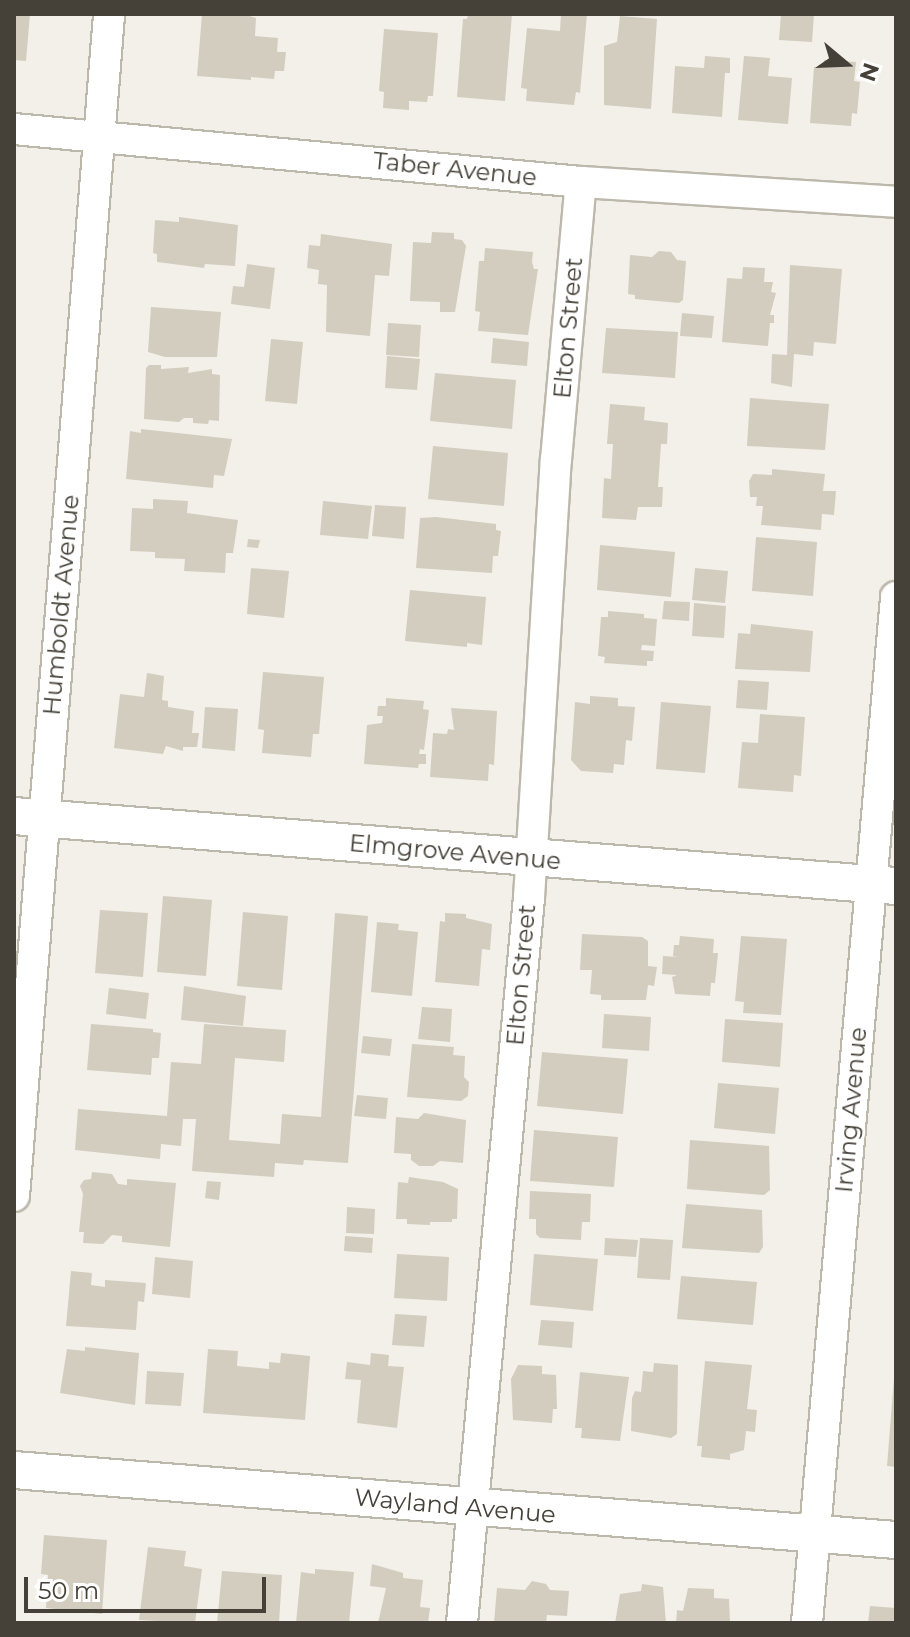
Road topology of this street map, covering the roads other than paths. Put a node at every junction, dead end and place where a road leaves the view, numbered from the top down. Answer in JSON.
{"nodes":[{"id":1,"x":109,"y":14,"type":"edge"},
{"id":2,"x":14,"y":129,"type":"edge"},
{"id":3,"x":100,"y":134,"type":"junction"},
{"id":4,"x":581,"y":182,"type":"junction"},
{"id":5,"x":896,"y":202,"type":"edge"},
{"id":6,"x":896,"y":597,"type":"edge"},
{"id":7,"x":29,"y":818,"type":"edge"},
{"id":8,"x":530,"y":859,"type":"junction"},
{"id":9,"x":884,"y":885,"type":"edge"},
{"id":10,"x":14,"y":1196,"type":"edge"},
{"id":11,"x":14,"y":1470,"type":"edge"},
{"id":12,"x":473,"y":1508,"type":"junction"},
{"id":13,"x":816,"y":1534,"type":"junction"},
{"id":14,"x":896,"y":1540,"type":"edge"},
{"id":15,"x":462,"y":1623,"type":"edge"},
{"id":16,"x":807,"y":1623,"type":"edge"}],
"edges":[{"from":1,"to":3,"type":"street","name":"Humboldt Avenue"},
{"from":2,"to":3,"type":"street","name":"Taber Avenue"},
{"from":3,"to":4,"type":"street","name":"Taber Avenue"},
{"from":3,"to":7,"type":"street","name":"Humboldt Avenue"},
{"from":4,"to":5,"type":"street","name":"Taber Avenue"},
{"from":4,"to":8,"type":"street","name":"Elton Street"},
{"from":6,"to":9,"type":"street","name":"Irving Avenue"},
{"from":7,"to":8,"type":"street","name":"Elmgrove Avenue"},
{"from":7,"to":10,"type":"street","name":"Humboldt Avenue"},
{"from":8,"to":9,"type":"street","name":"Elmgrove Avenue"},
{"from":8,"to":12,"type":"street","name":"Elton Street"},
{"from":9,"to":13,"type":"street","name":"Irving Avenue"},
{"from":11,"to":12,"type":"street","name":"Wayland Avenue"},
{"from":12,"to":13,"type":"street","name":"Wayland Avenue"},
{"from":12,"to":15,"type":"street","name":"Elton Street"},
{"from":13,"to":14,"type":"street","name":"Wayland Avenue"},
{"from":13,"to":16,"type":"street","name":"Irving Avenue"}]}
